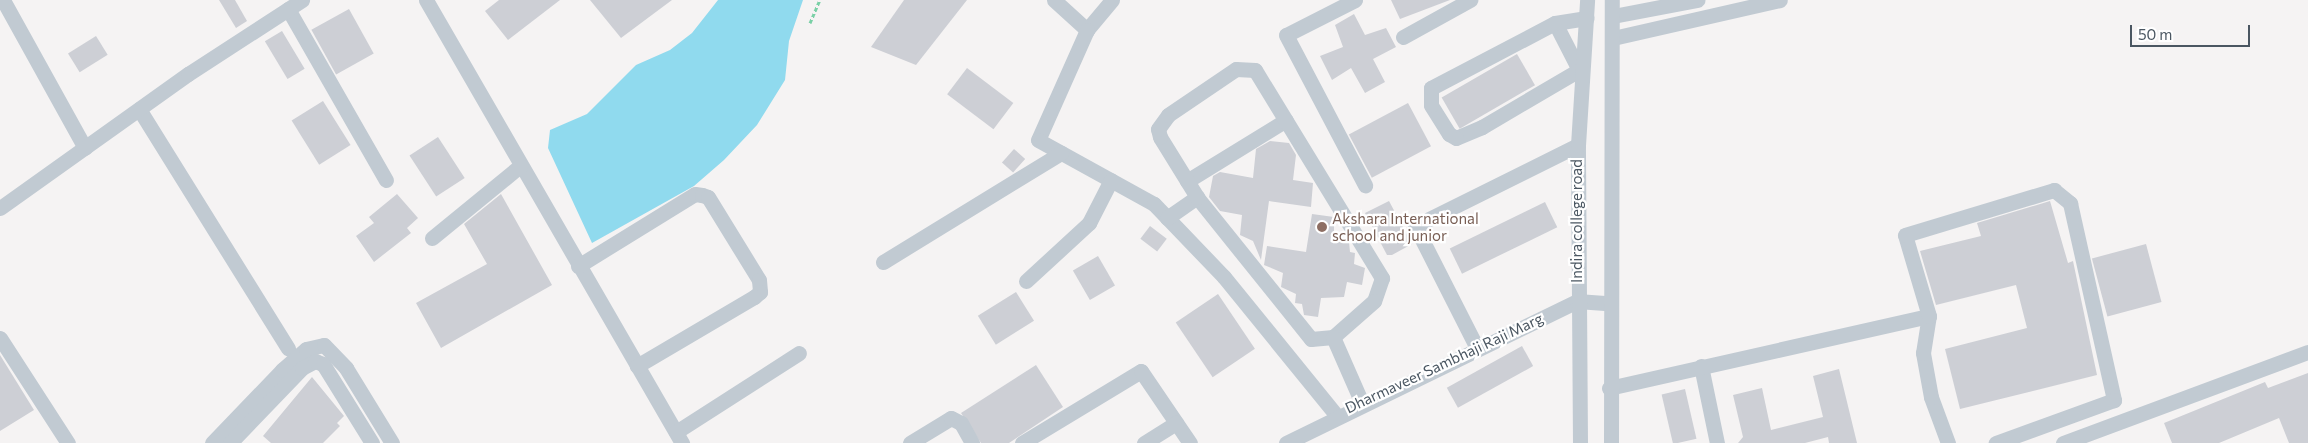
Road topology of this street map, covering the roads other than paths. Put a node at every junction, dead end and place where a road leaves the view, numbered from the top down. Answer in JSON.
{"nodes":[{"id":1,"x":3,"y":0,"type":"edge"},
{"id":2,"x":302,"y":0,"type":"edge"},
{"id":3,"x":426,"y":0,"type":"edge"},
{"id":4,"x":1054,"y":0,"type":"edge"},
{"id":5,"x":1112,"y":0,"type":"edge"},
{"id":6,"x":1355,"y":0,"type":"edge"},
{"id":7,"x":1470,"y":0,"type":"edge"},
{"id":8,"x":1587,"y":0,"type":"edge"},
{"id":9,"x":1612,"y":0,"type":"edge"},
{"id":10,"x":1697,"y":0,"type":"edge"},
{"id":11,"x":1780,"y":0,"type":"edge"},
{"id":12,"x":288,"y":9,"type":"junction"},
{"id":13,"x":1612,"y":16,"type":"junction"},
{"id":14,"x":1586,"y":18,"type":"junction"},
{"id":15,"x":1555,"y":22,"type":"junction"},
{"id":16,"x":1087,"y":30,"type":"junction"},
{"id":17,"x":1403,"y":37,"type":"dead end"},
{"id":18,"x":1613,"y":38,"type":"junction"},
{"id":19,"x":139,"y":110,"type":"junction"},
{"id":20,"x":1286,"y":120,"type":"junction"},
{"id":21,"x":1578,"y":144,"type":"junction"},
{"id":22,"x":85,"y":148,"type":"junction"},
{"id":23,"x":1061,"y":153,"type":"junction"},
{"id":24,"x":520,"y":166,"type":"junction"},
{"id":25,"x":386,"y":180,"type":"dead end"},
{"id":26,"x":1111,"y":180,"type":"junction"},
{"id":27,"x":1187,"y":181,"type":"junction"},
{"id":28,"x":1365,"y":185,"type":"dead end"},
{"id":29,"x":1197,"y":197,"type":"junction"},
{"id":30,"x":0,"y":208,"type":"edge"},
{"id":31,"x":1167,"y":218,"type":"junction"},
{"id":32,"x":432,"y":238,"type":"dead end"},
{"id":33,"x":883,"y":262,"type":"dead end"},
{"id":34,"x":578,"y":266,"type":"junction"},
{"id":35,"x":1026,"y":280,"type":"dead end"},
{"id":36,"x":1577,"y":300,"type":"junction"},
{"id":37,"x":1608,"y":303,"type":"junction"},
{"id":38,"x":1929,"y":316,"type":"junction"},
{"id":39,"x":0,"y":338,"type":"edge"},
{"id":40,"x":1333,"y":338,"type":"junction"},
{"id":41,"x":1476,"y":346,"type":"junction"},
{"id":42,"x":288,"y":348,"type":"dead end"},
{"id":43,"x":2308,"y":352,"type":"edge"},
{"id":44,"x":799,"y":353,"type":"dead end"},
{"id":45,"x":637,"y":366,"type":"junction"},
{"id":46,"x":1701,"y":366,"type":"junction"},
{"id":47,"x":1609,"y":388,"type":"junction"},
{"id":48,"x":1362,"y":403,"type":"junction"},
{"id":49,"x":1336,"y":414,"type":"junction"},
{"id":50,"x":1176,"y":423,"type":"junction"},
{"id":51,"x":679,"y":438,"type":"edge"},
{"id":52,"x":68,"y":443,"type":"edge"},
{"id":53,"x":212,"y":443,"type":"edge"},
{"id":54,"x":230,"y":443,"type":"edge"},
{"id":55,"x":372,"y":443,"type":"edge"},
{"id":56,"x":392,"y":443,"type":"edge"},
{"id":57,"x":910,"y":443,"type":"edge"},
{"id":58,"x":972,"y":443,"type":"edge"},
{"id":59,"x":1022,"y":443,"type":"edge"},
{"id":60,"x":1144,"y":443,"type":"edge"},
{"id":61,"x":1190,"y":443,"type":"edge"},
{"id":62,"x":1286,"y":443,"type":"edge"},
{"id":63,"x":1580,"y":443,"type":"edge"},
{"id":64,"x":1611,"y":443,"type":"edge"},
{"id":65,"x":1717,"y":443,"type":"edge"},
{"id":66,"x":1948,"y":443,"type":"edge"},
{"id":67,"x":1996,"y":443,"type":"edge"},
{"id":68,"x":2063,"y":443,"type":"edge"}],
"edges":[{"from":1,"to":22,"type":"street"},
{"from":2,"to":12,"type":"street"},
{"from":3,"to":24,"type":"street"},
{"from":4,"to":16,"type":"street"},
{"from":5,"to":16,"type":"street"},
{"from":6,"to":28,"type":"street"},
{"from":7,"to":17,"type":"street"},
{"from":8,"to":14,"type":"street","name":"Indira college road"},
{"from":9,"to":13,"type":"street"},
{"from":10,"to":13,"type":"street"},
{"from":11,"to":18,"type":"street"},
{"from":12,"to":19,"type":"street"},
{"from":12,"to":25,"type":"street"},
{"from":13,"to":18,"type":"street"},
{"from":14,"to":15,"type":"street"},
{"from":14,"to":21,"type":"street","name":"Indira college road"},
{"from":15,"to":15,"type":"street"},
{"from":16,"to":23,"type":"street"},
{"from":18,"to":37,"type":"street"},
{"from":19,"to":22,"type":"street"},
{"from":19,"to":42,"type":"street"},
{"from":20,"to":27,"type":"street"},
{"from":20,"to":27,"type":"street"},
{"from":20,"to":40,"type":"street"},
{"from":21,"to":36,"type":"street","name":"Indira college road"},
{"from":21,"to":41,"type":"street"},
{"from":22,"to":30,"type":"street"},
{"from":23,"to":26,"type":"street"},
{"from":23,"to":33,"type":"street"},
{"from":24,"to":32,"type":"street"},
{"from":24,"to":34,"type":"street"},
{"from":26,"to":31,"type":"street"},
{"from":26,"to":35,"type":"street"},
{"from":27,"to":29,"type":"street"},
{"from":29,"to":31,"type":"street"},
{"from":29,"to":40,"type":"street"},
{"from":31,"to":49,"type":"street"},
{"from":34,"to":45,"type":"street"},
{"from":34,"to":45,"type":"street"},
{"from":36,"to":37,"type":"street"},
{"from":36,"to":41,"type":"street","name":"Dharmaveer Sambhaji Raji Marg"},
{"from":36,"to":63,"type":"street","name":"Indira college road"},
{"from":37,"to":47,"type":"street"},
{"from":38,"to":46,"type":"street"},
{"from":38,"to":66,"type":"street"},
{"from":38,"to":67,"type":"street"},
{"from":39,"to":52,"type":"street"},
{"from":40,"to":48,"type":"street"},
{"from":41,"to":48,"type":"street","name":"Dharmaveer Sambhaji Raji Marg"},
{"from":43,"to":68,"type":"street"},
{"from":44,"to":51,"type":"street"},
{"from":45,"to":51,"type":"street"},
{"from":46,"to":47,"type":"street"},
{"from":46,"to":65,"type":"street"},
{"from":47,"to":64,"type":"street"},
{"from":48,"to":49,"type":"street","name":"Dharmaveer Sambhaji Raji Marg"},
{"from":49,"to":62,"type":"street","name":"Dharmaveer Sambhaji Raji Marg"},
{"from":50,"to":59,"type":"street"},
{"from":50,"to":60,"type":"street"},
{"from":50,"to":61,"type":"street"},
{"from":53,"to":56,"type":"street"},
{"from":54,"to":55,"type":"street"},
{"from":57,"to":58,"type":"street"}]}
